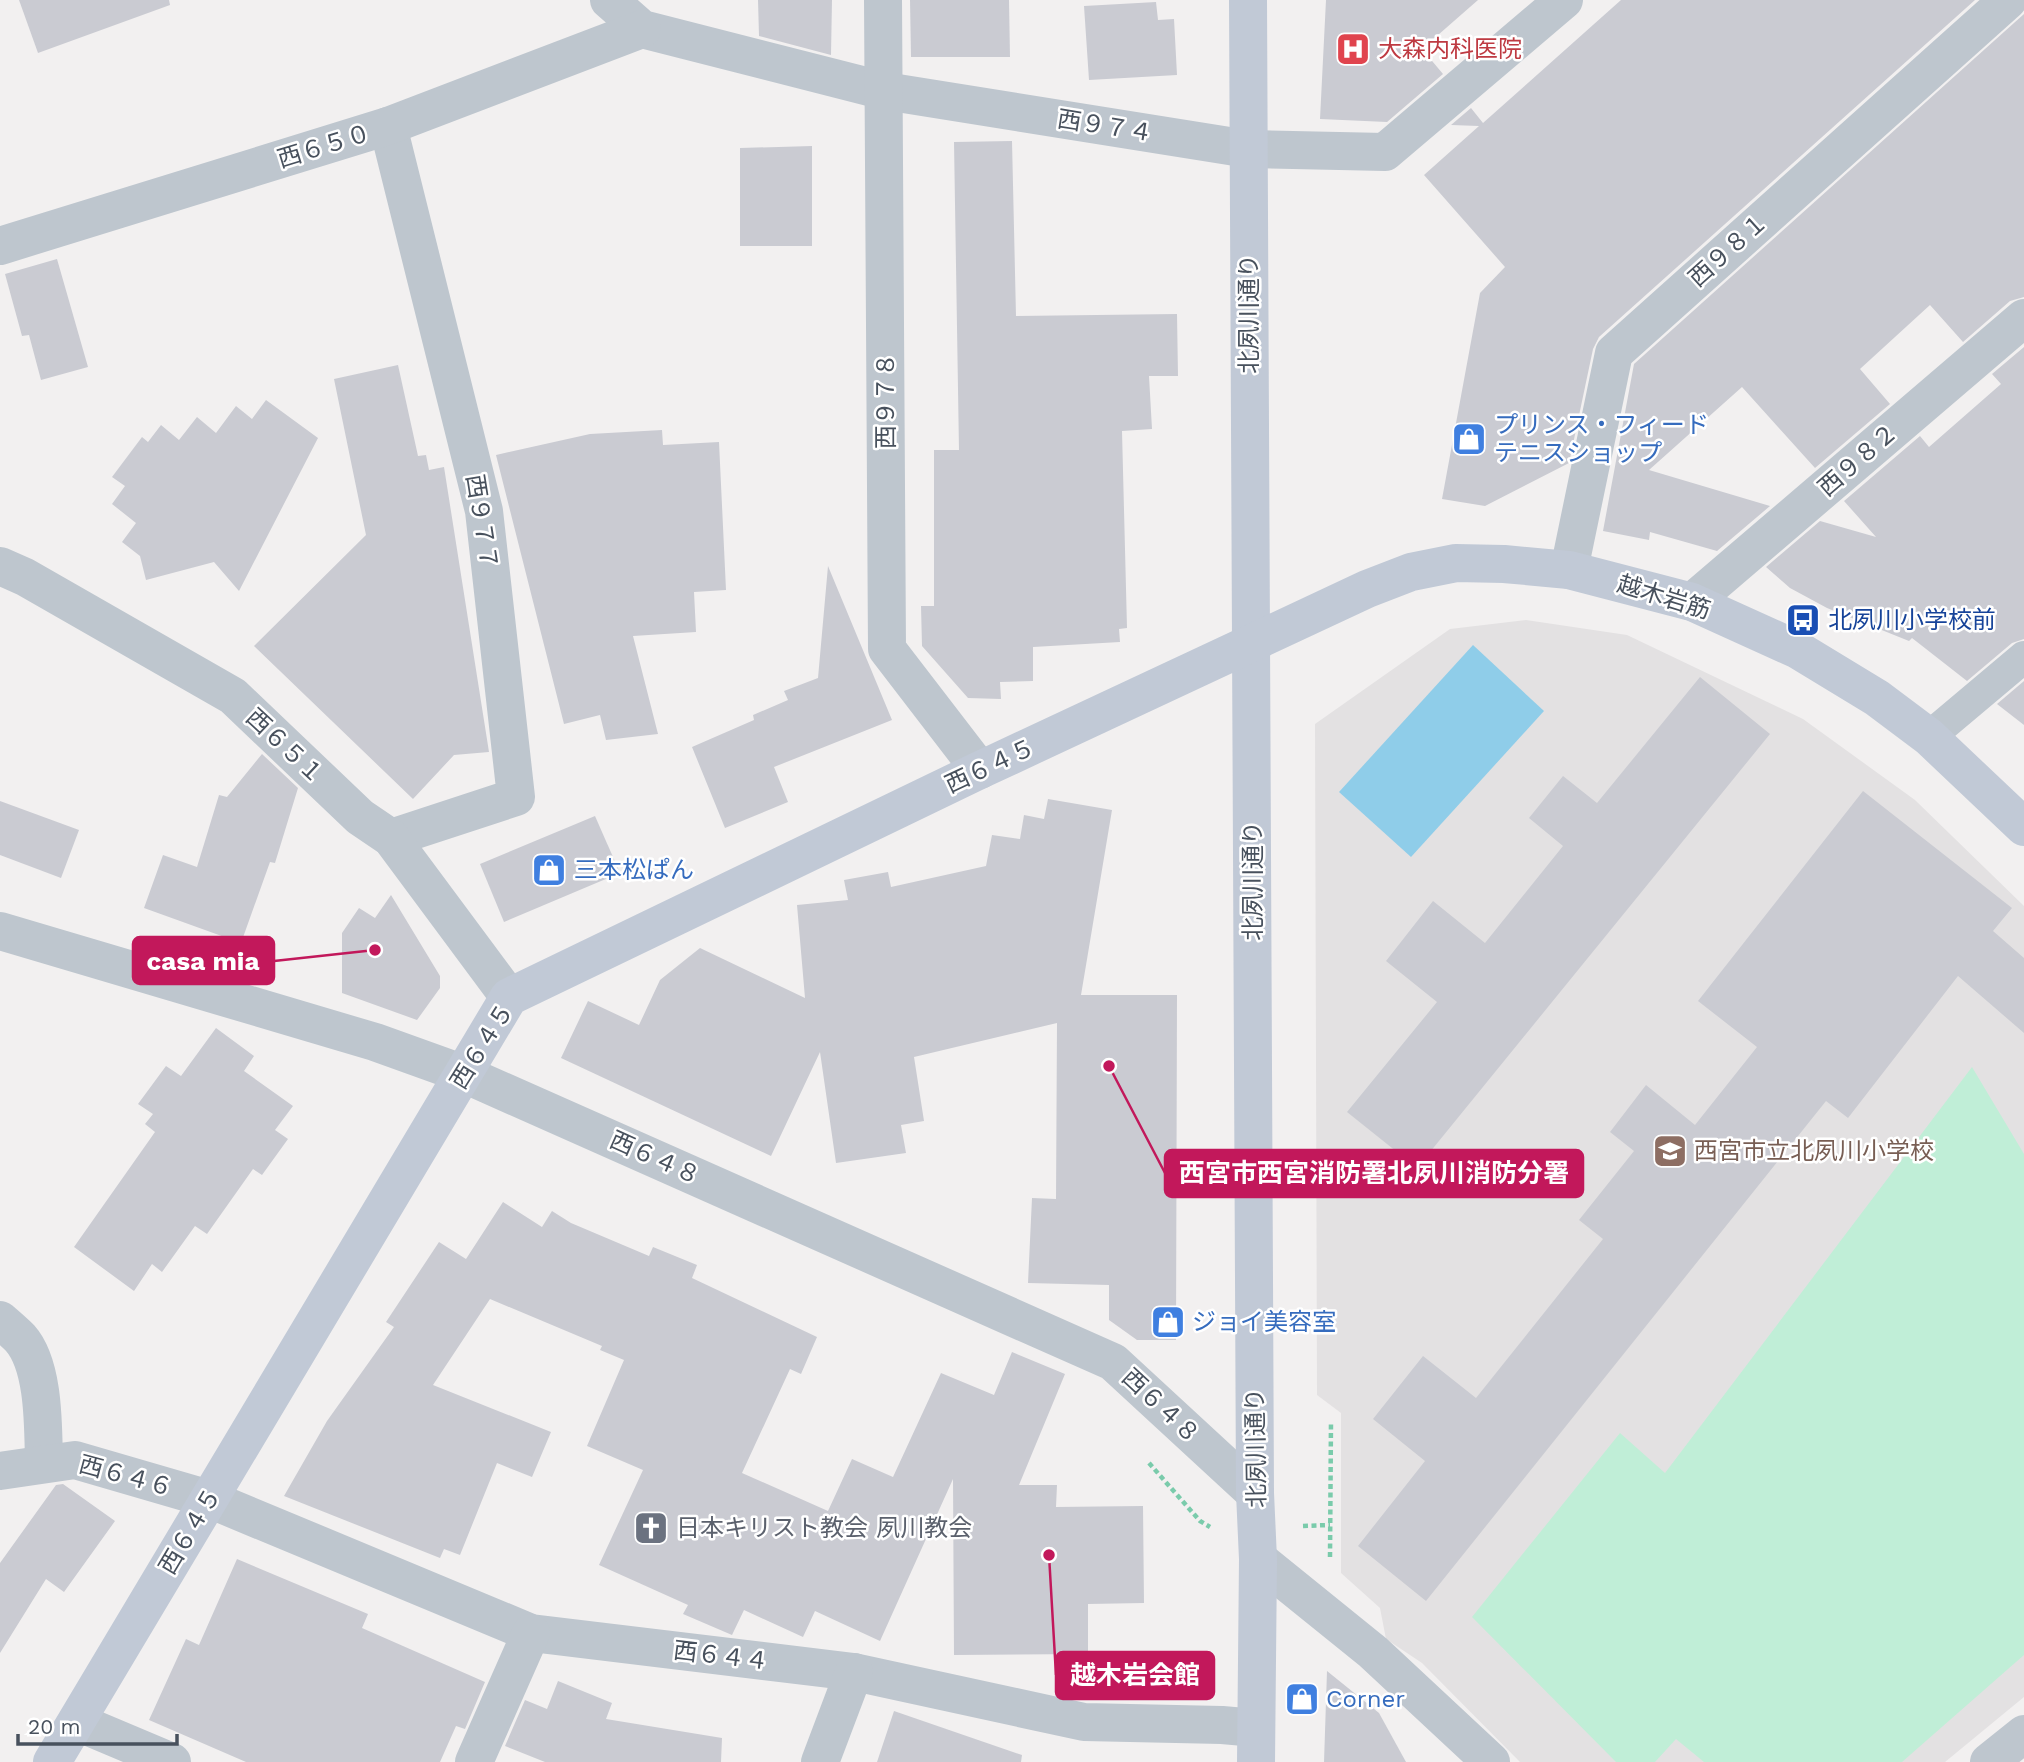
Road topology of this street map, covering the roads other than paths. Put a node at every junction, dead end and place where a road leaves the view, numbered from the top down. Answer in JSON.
{"nodes":[{"id":1,"x":610,"y":0,"type":"edge"},
{"id":2,"x":883,"y":0,"type":"edge"},
{"id":3,"x":1248,"y":0,"type":"edge"},
{"id":4,"x":1564,"y":0,"type":"edge"},
{"id":5,"x":2008,"y":0,"type":"edge"},
{"id":6,"x":642,"y":29,"type":"junction"},
{"id":7,"x":885,"y":91,"type":"junction"},
{"id":8,"x":388,"y":126,"type":"junction"},
{"id":9,"x":1248,"y":149,"type":"junction"},
{"id":10,"x":0,"y":246,"type":"edge"},
{"id":11,"x":2024,"y":318,"type":"edge"},
{"id":12,"x":0,"y":566,"type":"edge"},
{"id":13,"x":1569,"y":570,"type":"junction"},
{"id":14,"x":1692,"y":602,"type":"junction"},
{"id":15,"x":1252,"y":643,"type":"junction"},
{"id":16,"x":2024,"y":657,"type":"edge"},
{"id":17,"x":1929,"y":737,"type":"junction"},
{"id":18,"x":980,"y":771,"type":"junction"},
{"id":19,"x":2024,"y":827,"type":"edge"},
{"id":20,"x":391,"y":838,"type":"junction"},
{"id":21,"x":0,"y":931,"type":"edge"},
{"id":22,"x":509,"y":997,"type":"junction"},
{"id":23,"x":464,"y":1074,"type":"junction"},
{"id":24,"x":0,"y":1320,"type":"edge"},
{"id":25,"x":44,"y":1464,"type":"junction"},
{"id":26,"x":0,"y":1471,"type":"edge"},
{"id":27,"x":1255,"y":1493,"type":"junction"},
{"id":28,"x":209,"y":1499,"type":"junction"},
{"id":29,"x":1258,"y":1559,"type":"junction"},
{"id":30,"x":531,"y":1633,"type":"junction"},
{"id":31,"x":854,"y":1672,"type":"junction"},
{"id":32,"x":78,"y":1721,"type":"junction"},
{"id":33,"x":2024,"y":1734,"type":"edge"},
{"id":34,"x":1256,"y":1745,"type":"edge"},
{"id":35,"x":52,"y":1762,"type":"edge"},
{"id":36,"x":172,"y":1762,"type":"edge"},
{"id":37,"x":474,"y":1762,"type":"edge"},
{"id":38,"x":820,"y":1762,"type":"edge"},
{"id":39,"x":1491,"y":1762,"type":"edge"},
{"id":40,"x":1989,"y":1762,"type":"edge"}],
"edges":[{"from":1,"to":6,"type":"street","name":"西９７４"},
{"from":2,"to":7,"type":"street","name":"西９７８"},
{"from":3,"to":9,"type":"street","name":"北夙川通り"},
{"from":4,"to":9,"type":"street","name":"西９７４"},
{"from":5,"to":13,"type":"street","name":"西９８１"},
{"from":6,"to":7,"type":"street","name":"西９７４"},
{"from":6,"to":8,"type":"street","name":"西６５０"},
{"from":7,"to":9,"type":"street","name":"西９７４"},
{"from":7,"to":18,"type":"street","name":"西９７８"},
{"from":8,"to":10,"type":"street","name":"西６５０"},
{"from":8,"to":20,"type":"street","name":"西９７７"},
{"from":9,"to":15,"type":"street","name":"北夙川通り"},
{"from":11,"to":14,"type":"street","name":"西９８２"},
{"from":12,"to":20,"type":"street","name":"西６５１"},
{"from":13,"to":14,"type":"street","name":"越木岩筋"},
{"from":13,"to":15,"type":"street","name":"越木岩筋"},
{"from":14,"to":17,"type":"street","name":"越木岩筋"},
{"from":15,"to":18,"type":"street","name":"西６４５"},
{"from":15,"to":27,"type":"street","name":"北夙川通り"},
{"from":16,"to":17,"type":"lane"},
{"from":17,"to":19,"type":"street","name":"越木岩筋"},
{"from":18,"to":22,"type":"street","name":"西６４５"},
{"from":20,"to":22,"type":"street","name":"西６５１"},
{"from":21,"to":23,"type":"street","name":"西６４８"},
{"from":22,"to":23,"type":"street","name":"西６４５"},
{"from":23,"to":27,"type":"street","name":"西６４８"},
{"from":23,"to":28,"type":"street","name":"西６４５"},
{"from":24,"to":25,"type":"street"},
{"from":25,"to":26,"type":"street","name":"西６４６"},
{"from":25,"to":28,"type":"street","name":"西６４６"},
{"from":27,"to":29,"type":"street","name":"北夙川通り"},
{"from":28,"to":30,"type":"street","name":"西６４４"},
{"from":28,"to":32,"type":"street","name":"西６４５"},
{"from":29,"to":34,"type":"street","name":"北夙川通り"},
{"from":29,"to":39,"type":"street"},
{"from":30,"to":31,"type":"street","name":"西６４４"},
{"from":30,"to":37,"type":"street"},
{"from":31,"to":34,"type":"street","name":"西６４４"},
{"from":31,"to":38,"type":"street"},
{"from":32,"to":35,"type":"street","name":"西６４５"},
{"from":32,"to":36,"type":"street"},
{"from":33,"to":40,"type":"street"}]}
